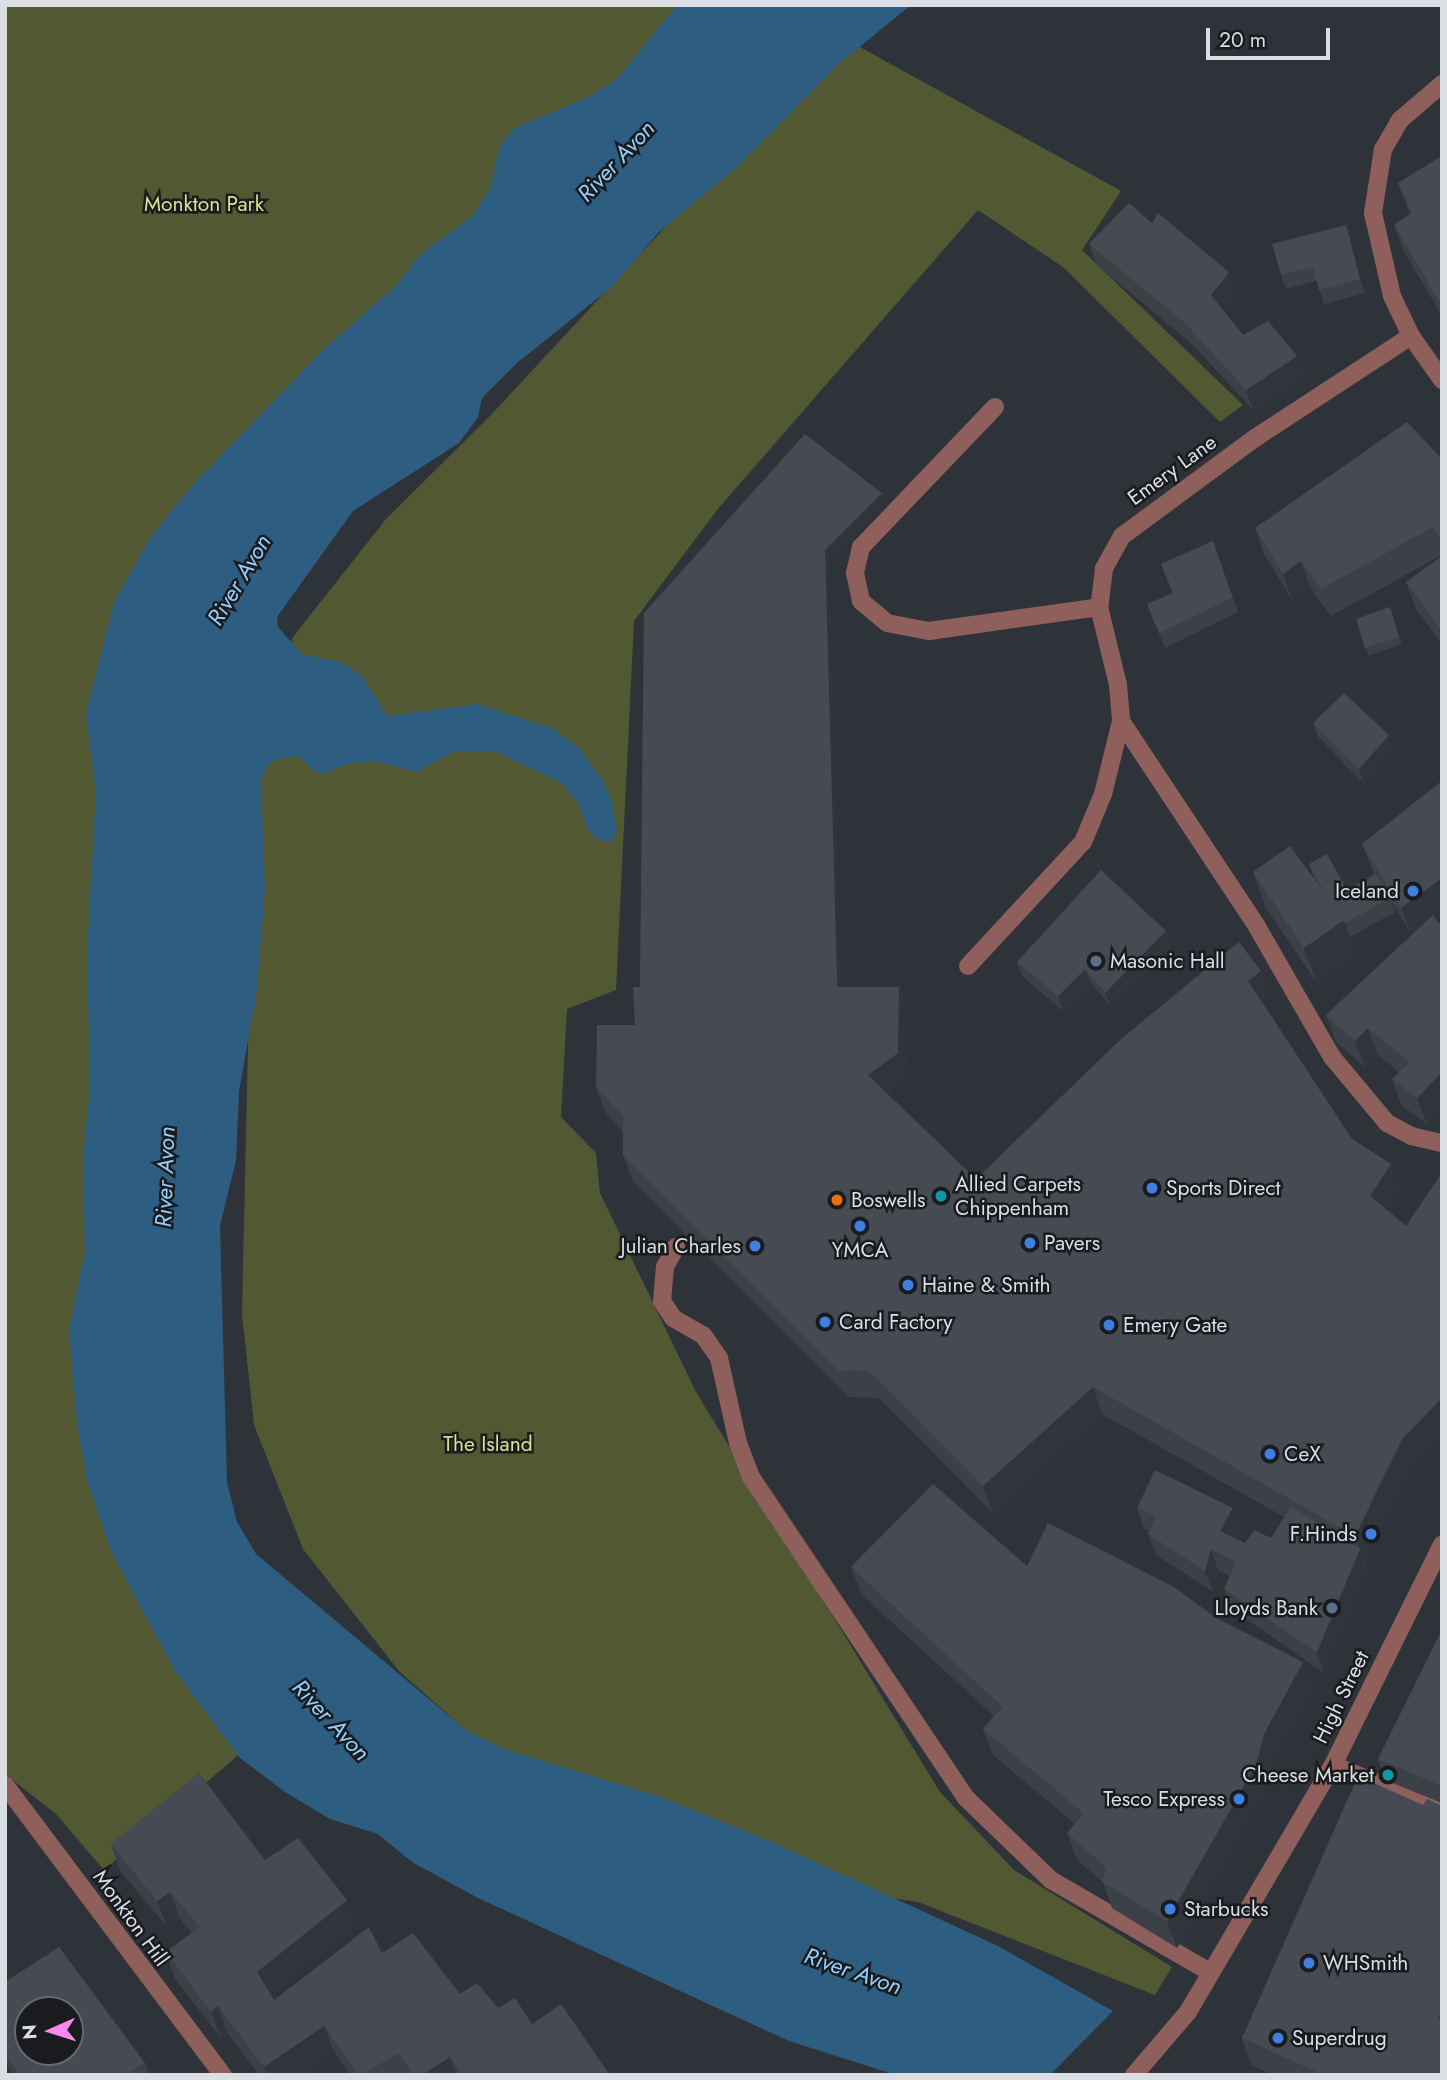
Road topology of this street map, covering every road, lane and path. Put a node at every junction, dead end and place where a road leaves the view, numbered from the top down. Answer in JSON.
{"nodes":[{"id":1,"x":1442,"y":84,"type":"edge"},
{"id":2,"x":1411,"y":336,"type":"junction"},
{"id":3,"x":1442,"y":380,"type":"edge"},
{"id":4,"x":995,"y":407,"type":"dead end"},
{"id":5,"x":1099,"y":607,"type":"junction"},
{"id":6,"x":1121,"y":721,"type":"junction"},
{"id":7,"x":968,"y":966,"type":"dead end"},
{"id":8,"x":1442,"y":1143,"type":"edge"},
{"id":9,"x":676,"y":1247,"type":"edge"},
{"id":10,"x":1442,"y":1544,"type":"edge"},
{"id":11,"x":1333,"y":1765,"type":"junction"},
{"id":12,"x":5,"y":1785,"type":"edge"},
{"id":13,"x":1442,"y":1810,"type":"edge"},
{"id":14,"x":1210,"y":1972,"type":"junction"},
{"id":15,"x":223,"y":2075,"type":"edge"},
{"id":16,"x":1134,"y":2075,"type":"edge"}],
"edges":[{"from":1,"to":2,"type":"street"},
{"from":2,"to":3,"type":"street"},
{"from":2,"to":5,"type":"street","name":"Emery Lane"},
{"from":4,"to":5,"type":"street"},
{"from":5,"to":6,"type":"street","name":"Emery Lane"},
{"from":6,"to":7,"type":"street","name":"Emery Lane"},
{"from":6,"to":8,"type":"street","name":"Emery Lane"},
{"from":9,"to":14,"type":"street"},
{"from":10,"to":11,"type":"street","name":"High Street"},
{"from":11,"to":13,"type":"street"},
{"from":11,"to":14,"type":"street","name":"High Street"},
{"from":12,"to":15,"type":"street","name":"Monkton Hill"},
{"from":14,"to":16,"type":"street","name":"High Street"}]}
